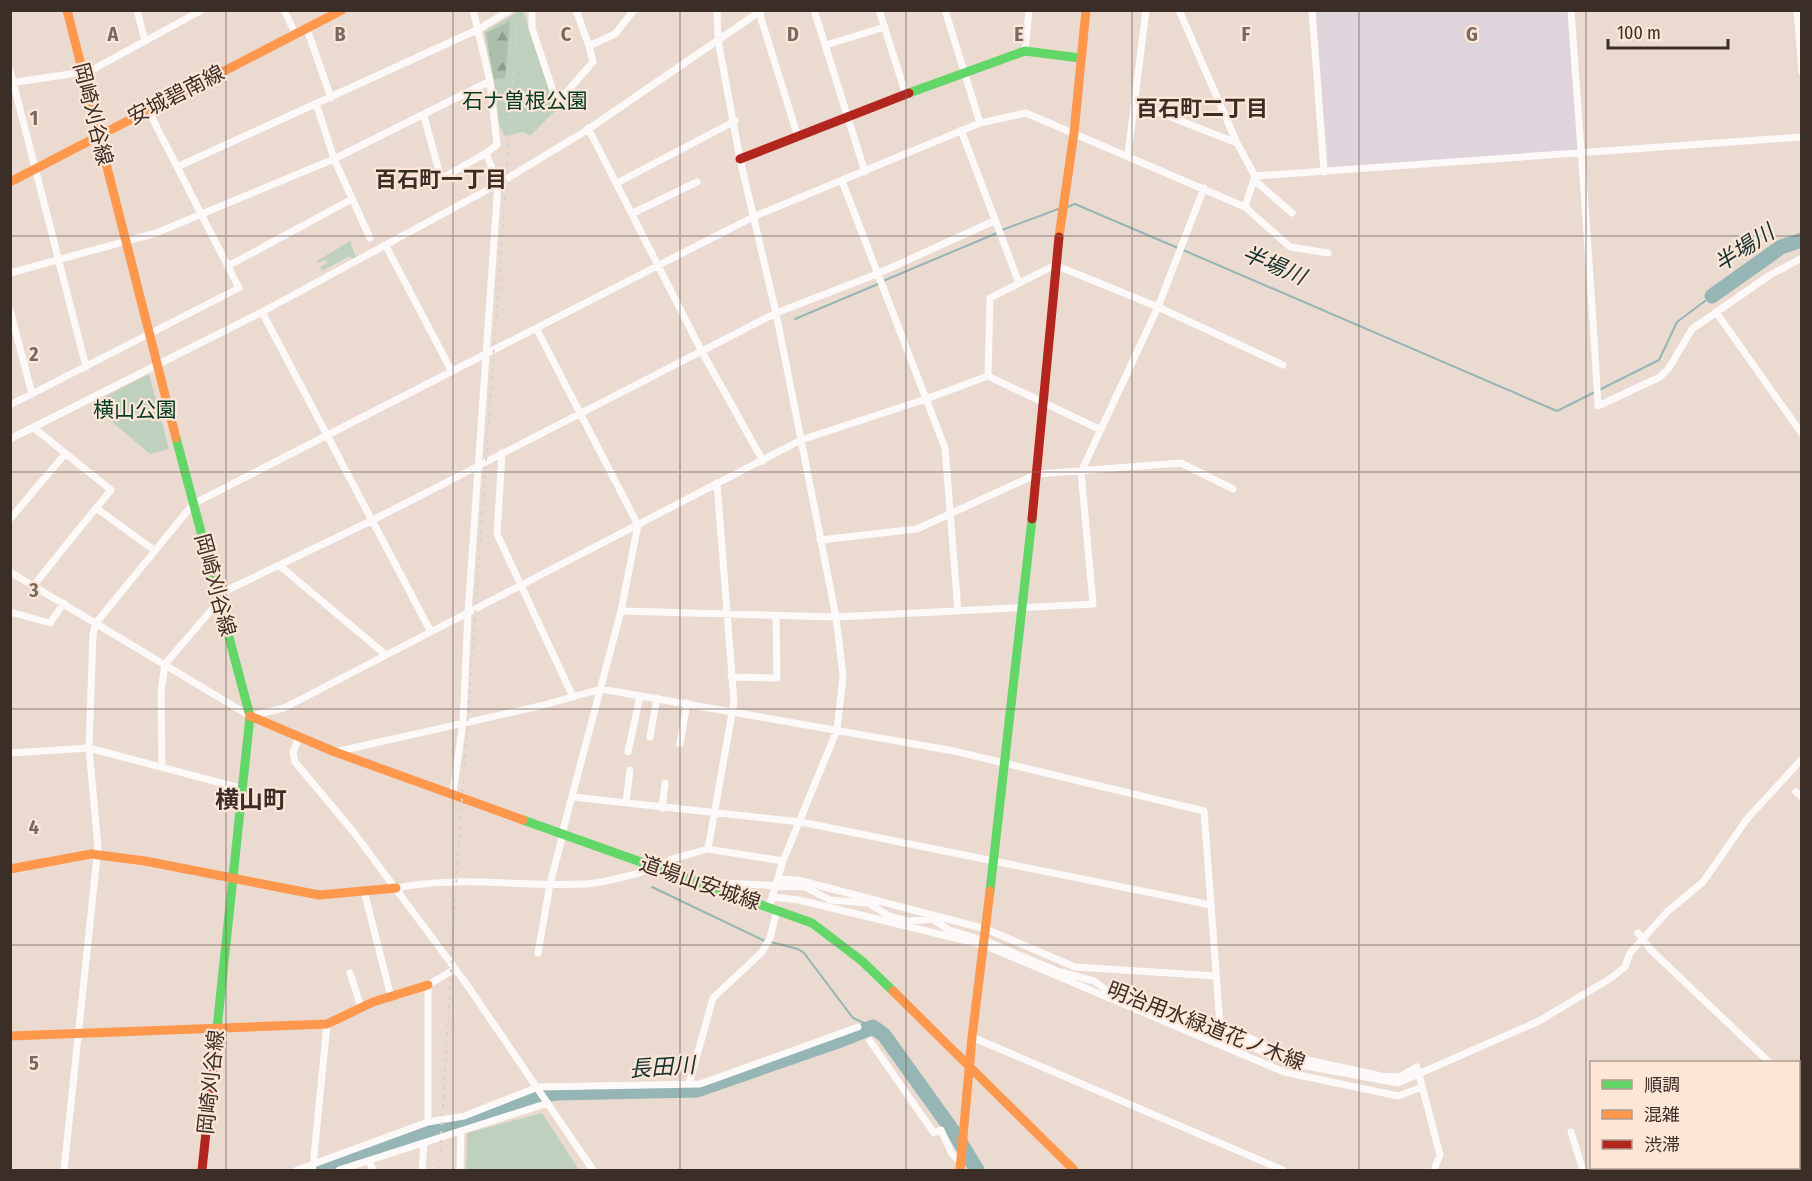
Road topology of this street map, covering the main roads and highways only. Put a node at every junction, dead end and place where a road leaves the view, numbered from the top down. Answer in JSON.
{"nodes":[{"id":1,"x":67,"y":10,"type":"edge"},
{"id":2,"x":342,"y":10,"type":"edge"},
{"id":3,"x":1086,"y":10,"type":"edge"},
{"id":4,"x":1080,"y":58,"type":"junction"},
{"id":5,"x":97,"y":135,"type":"junction"},
{"id":6,"x":740,"y":159,"type":"road end"},
{"id":7,"x":10,"y":182,"type":"edge"},
{"id":8,"x":250,"y":716,"type":"junction"},
{"id":9,"x":10,"y":869,"type":"edge"},
{"id":10,"x":233,"y":878,"type":"junction"},
{"id":11,"x":396,"y":888,"type":"road end"},
{"id":12,"x":428,"y":985,"type":"road end"},
{"id":13,"x":217,"y":1028,"type":"junction"},
{"id":14,"x":10,"y":1036,"type":"edge"},
{"id":15,"x":969,"y":1067,"type":"junction"},
{"id":16,"x":960,"y":1167,"type":"edge"},
{"id":17,"x":202,"y":1170,"type":"edge"},
{"id":18,"x":1074,"y":1170,"type":"edge"}],
"edges":[{"from":1,"to":5,"type":"main road","name":"岡崎刈谷線"},
{"from":2,"to":5,"type":"main road","name":"安城碧南線"},
{"from":3,"to":4,"type":"main road"},
{"from":4,"to":6,"type":"main road"},
{"from":4,"to":15,"type":"main road"},
{"from":5,"to":7,"type":"main road","name":"安城碧南線"},
{"from":5,"to":8,"type":"main road","name":"岡崎刈谷線"},
{"from":8,"to":10,"type":"main road","name":"岡崎刈谷線"},
{"from":8,"to":15,"type":"main road","name":"道場山安城線"},
{"from":9,"to":10,"type":"main road"},
{"from":10,"to":11,"type":"main road"},
{"from":10,"to":13,"type":"main road","name":"岡崎刈谷線"},
{"from":12,"to":13,"type":"main road"},
{"from":13,"to":14,"type":"main road"},
{"from":13,"to":17,"type":"main road","name":"岡崎刈谷線"},
{"from":15,"to":16,"type":"main road"},
{"from":15,"to":18,"type":"main road","name":"道場山安城線"}]}
